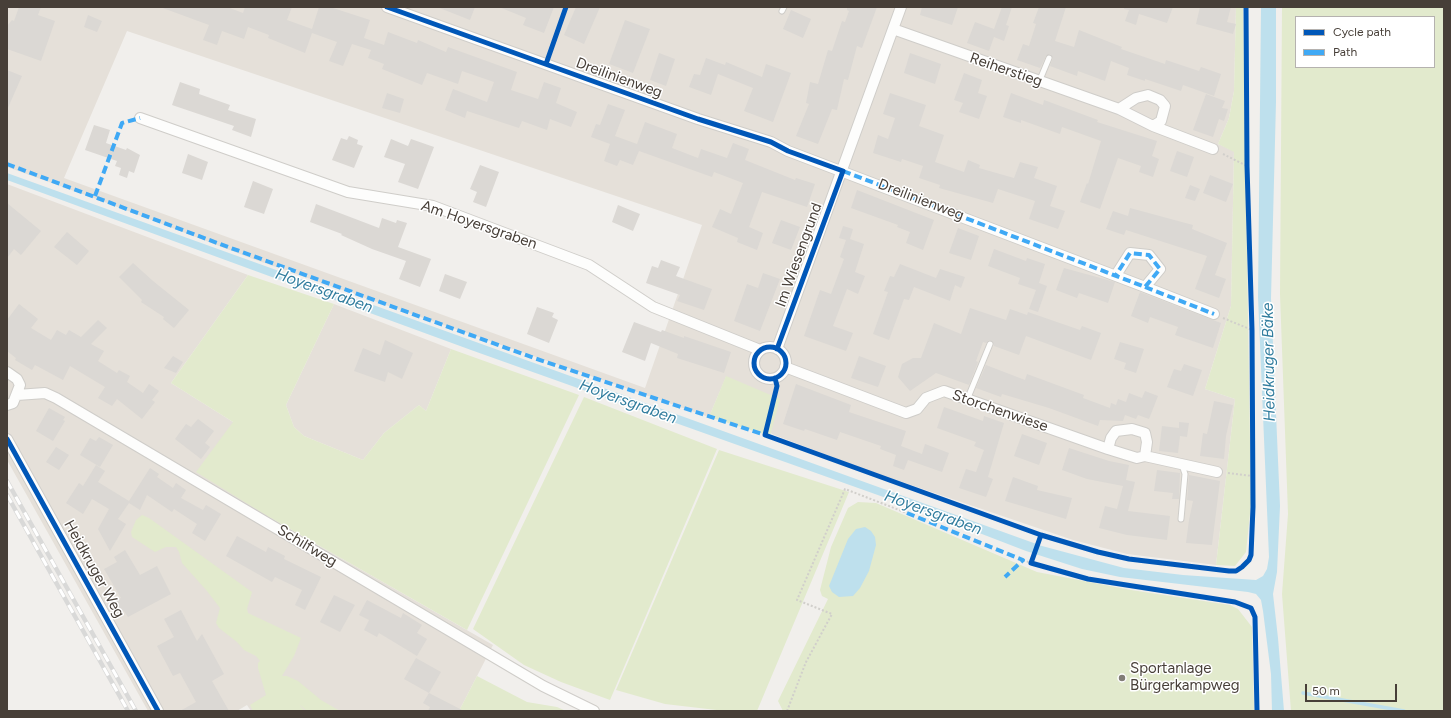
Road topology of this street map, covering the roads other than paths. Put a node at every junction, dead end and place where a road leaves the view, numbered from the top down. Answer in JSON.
{"nodes":[{"id":1,"x":387,"y":7,"type":"edge"},
{"id":2,"x":901,"y":7,"type":"edge"},
{"id":3,"x":892,"y":29,"type":"junction"},
{"id":4,"x":1049,"y":58,"type":"dead end"},
{"id":5,"x":1039,"y":82,"type":"junction"},
{"id":6,"x":1119,"y":109,"type":"junction"},
{"id":7,"x":140,"y":118,"type":"dead end"},
{"id":8,"x":1153,"y":126,"type":"junction"},
{"id":9,"x":1213,"y":149,"type":"road end"},
{"id":10,"x":843,"y":171,"type":"junction"},
{"id":11,"x":1116,"y":275,"type":"junction"},
{"id":12,"x":1145,"y":288,"type":"junction"},
{"id":13,"x":1214,"y":314,"type":"road end"},
{"id":14,"x":990,"y":344,"type":"dead end"},
{"id":15,"x":777,"y":349,"type":"junction"},
{"id":16,"x":760,"y":350,"type":"junction"},
{"id":17,"x":785,"y":367,"type":"junction"},
{"id":18,"x":7,"y":372,"type":"edge"},
{"id":19,"x":17,"y":395,"type":"junction"},
{"id":20,"x":967,"y":400,"type":"junction"},
{"id":21,"x":7,"y":405,"type":"edge"},
{"id":22,"x":7,"y":439,"type":"edge"},
{"id":23,"x":1108,"y":449,"type":"junction"},
{"id":24,"x":1145,"y":456,"type":"junction"},
{"id":25,"x":1182,"y":464,"type":"junction"},
{"id":26,"x":1217,"y":472,"type":"road end"},
{"id":27,"x":1181,"y":519,"type":"dead end"},
{"id":28,"x":158,"y":711,"type":"edge"},
{"id":29,"x":594,"y":711,"type":"edge"}],
"edges":[{"from":1,"to":10,"type":"street","name":"Dreilinienweg"},
{"from":2,"to":3,"type":"street","name":"Im Wiesengrund"},
{"from":3,"to":5,"type":"street","name":"Reiherstieg"},
{"from":3,"to":10,"type":"street","name":"Im Wiesengrund"},
{"from":4,"to":5,"type":"lane"},
{"from":5,"to":6,"type":"street","name":"Reiherstieg"},
{"from":6,"to":8,"type":"street","name":"Reiherstieg"},
{"from":6,"to":8,"type":"street"},
{"from":7,"to":16,"type":"street","name":"Am Hoyersgraben"},
{"from":8,"to":9,"type":"street","name":"Reiherstieg"},
{"from":10,"to":11,"type":"street","name":"Dreilinienweg"},
{"from":10,"to":15,"type":"street","name":"Im Wiesengrund"},
{"from":11,"to":12,"type":"street","name":"Dreilinienweg"},
{"from":11,"to":12,"type":"street"},
{"from":12,"to":13,"type":"street","name":"Dreilinienweg"},
{"from":14,"to":20,"type":"lane"},
{"from":15,"to":16,"type":"street"},
{"from":15,"to":17,"type":"street"},
{"from":16,"to":17,"type":"street"},
{"from":17,"to":20,"type":"street","name":"Storchenwiese"},
{"from":18,"to":19,"type":"street"},
{"from":19,"to":21,"type":"street"},
{"from":19,"to":29,"type":"street","name":"Schilfweg"},
{"from":20,"to":23,"type":"street","name":"Storchenwiese"},
{"from":22,"to":28,"type":"street","name":"Heidkruger Weg"},
{"from":23,"to":24,"type":"street","name":"Storchenwiese"},
{"from":23,"to":24,"type":"street"},
{"from":24,"to":25,"type":"street","name":"Storchenwiese"},
{"from":25,"to":26,"type":"street","name":"Storchenwiese"},
{"from":25,"to":27,"type":"lane"}]}
